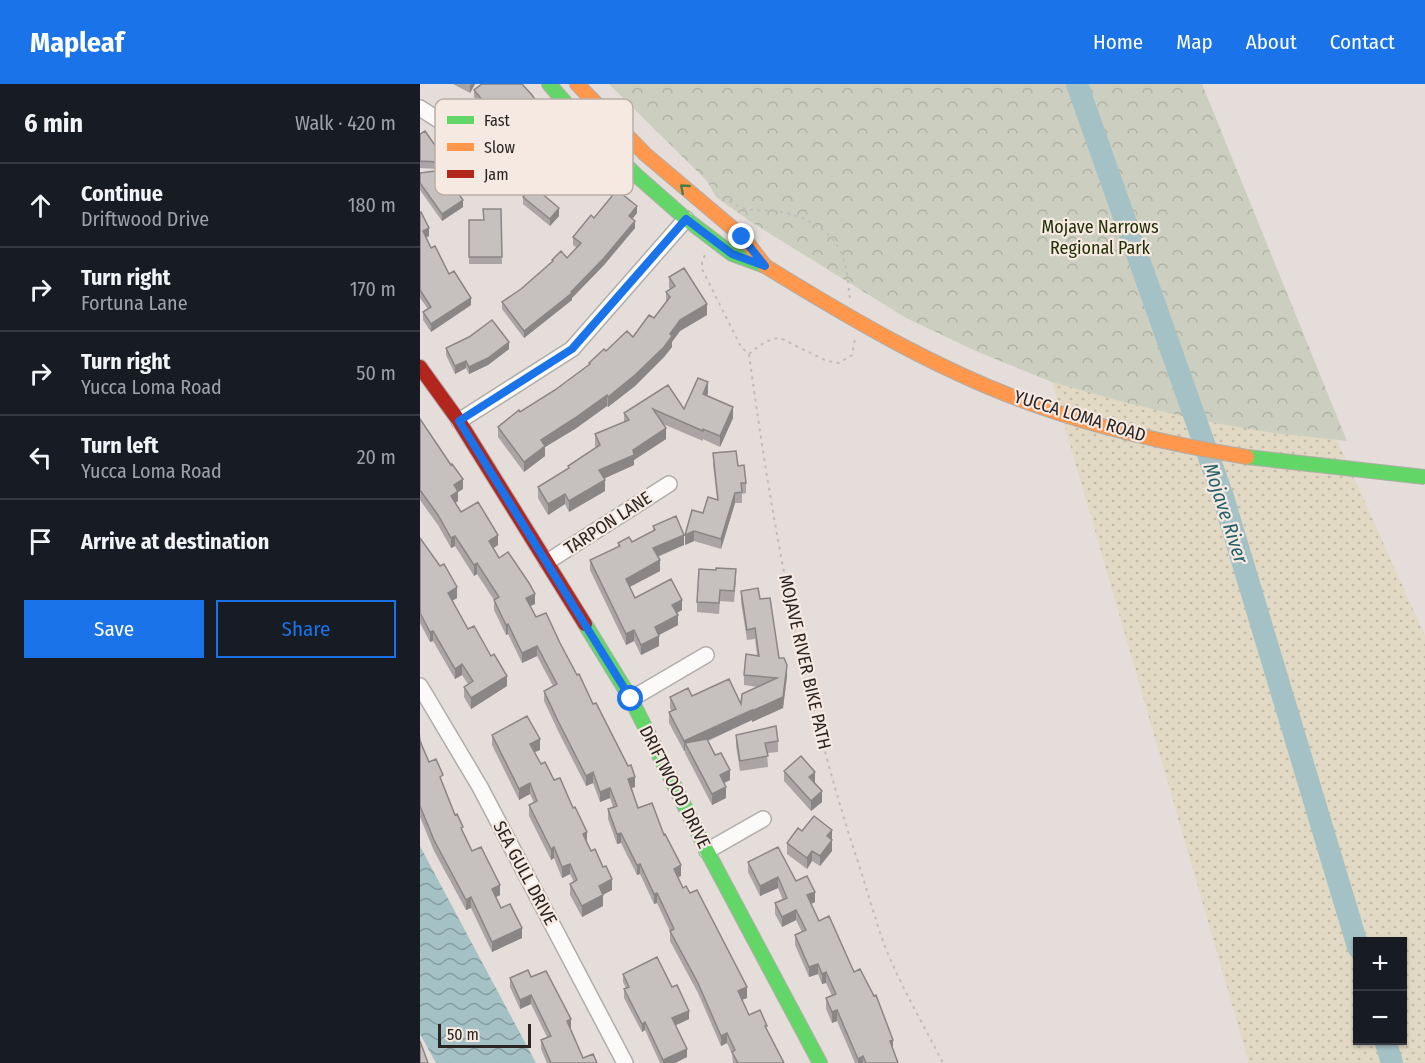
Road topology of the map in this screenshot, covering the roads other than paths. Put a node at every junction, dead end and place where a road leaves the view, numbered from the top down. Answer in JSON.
{"nodes":[{"id":1,"x":549,"y":84,"type":"edge"},
{"id":2,"x":577,"y":84,"type":"edge"},
{"id":3,"x":562,"y":99,"type":"edge"},
{"id":4,"x":592,"y":99,"type":"edge"},
{"id":5,"x":420,"y":108,"type":"edge"},
{"id":6,"x":435,"y":118,"type":"edge"},
{"id":7,"x":633,"y":142,"type":"edge"},
{"id":8,"x":633,"y":170,"type":"edge"},
{"id":9,"x":686,"y":219,"type":"junction"},
{"id":10,"x":765,"y":266,"type":"junction"},
{"id":11,"x":420,"y":367,"type":"edge"},
{"id":12,"x":459,"y":421,"type":"junction"},
{"id":13,"x":1425,"y":477,"type":"edge"},
{"id":14,"x":669,"y":484,"type":"dead end"},
{"id":15,"x":546,"y":562,"type":"junction"},
{"id":16,"x":706,"y":655,"type":"dead end"},
{"id":17,"x":420,"y":686,"type":"edge"},
{"id":18,"x":631,"y":699,"type":"junction"},
{"id":19,"x":763,"y":819,"type":"dead end"},
{"id":20,"x":707,"y":851,"type":"junction"},
{"id":21,"x":625,"y":1063,"type":"edge"},
{"id":22,"x":820,"y":1063,"type":"edge"}],
"edges":[{"from":1,"to":3,"type":"main road","name":"YUCCA LOMA ROAD"},
{"from":4,"to":2,"type":"main road","name":"YUCCA LOMA ROAD","one_way":true},
{"from":5,"to":6,"type":"street"},
{"from":10,"to":7,"type":"main road","name":"YUCCA LOMA ROAD","one_way":true},
{"from":8,"to":9,"type":"main road","name":"YUCCA LOMA ROAD"},
{"from":9,"to":10,"type":"main road","name":"YUCCA LOMA ROAD"},
{"from":9,"to":12,"type":"street"},
{"from":10,"to":13,"type":"main road","name":"YUCCA LOMA ROAD","bridge":true},
{"from":11,"to":12,"type":"main road","name":"DRIFTWOOD DRIVE"},
{"from":12,"to":15,"type":"main road","name":"DRIFTWOOD DRIVE"},
{"from":14,"to":15,"type":"street","name":"TARPON LANE"},
{"from":15,"to":18,"type":"main road","name":"DRIFTWOOD DRIVE"},
{"from":16,"to":18,"type":"street"},
{"from":17,"to":21,"type":"street","name":"SEA GULL DRIVE"},
{"from":18,"to":20,"type":"main road","name":"DRIFTWOOD DRIVE"},
{"from":19,"to":20,"type":"street"},
{"from":20,"to":22,"type":"main road","name":"DRIFTWOOD DRIVE"}]}
